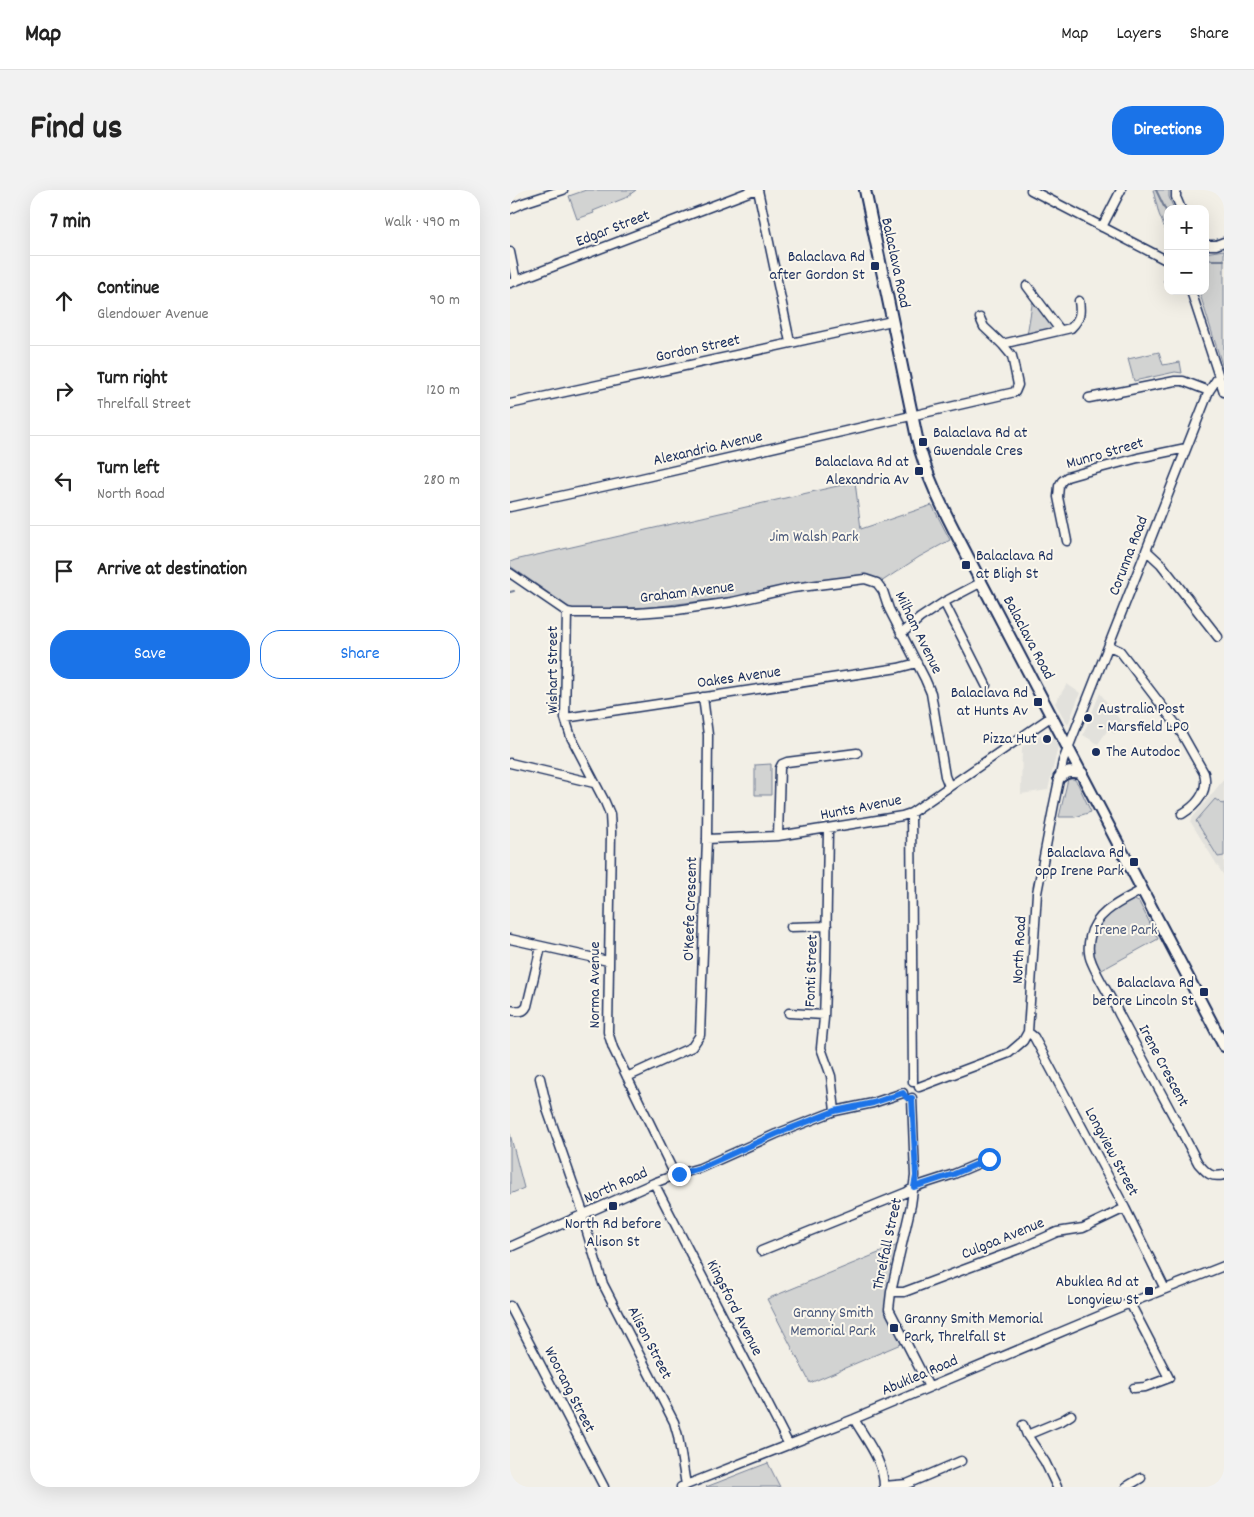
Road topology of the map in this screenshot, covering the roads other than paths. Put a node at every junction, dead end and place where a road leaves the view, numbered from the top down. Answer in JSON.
{"nodes":[{"id":1,"x":563,"y":190,"type":"edge"},
{"id":2,"x":754,"y":190,"type":"edge"},
{"id":3,"x":758,"y":190,"type":"edge"},
{"id":4,"x":865,"y":190,"type":"edge"},
{"id":5,"x":1031,"y":190,"type":"edge"},
{"id":6,"x":1121,"y":190,"type":"edge"},
{"id":7,"x":1176,"y":190,"type":"edge"},
{"id":8,"x":1179,"y":205,"type":"edge"},
{"id":9,"x":510,"y":209,"type":"edge"},
{"id":10,"x":1102,"y":227,"type":"junction"},
{"id":11,"x":1224,"y":242,"type":"edge"},
{"id":12,"x":1209,"y":245,"type":"edge"},
{"id":13,"x":510,"y":252,"type":"edge"},
{"id":14,"x":1164,"y":259,"type":"edge"},
{"id":15,"x":513,"y":282,"type":"edge"},
{"id":16,"x":1027,"y":286,"type":"dead end"},
{"id":17,"x":1192,"y":295,"type":"edge"},
{"id":18,"x":1079,"y":301,"type":"dead end"},
{"id":19,"x":980,"y":318,"type":"dead end"},
{"id":20,"x":892,"y":321,"type":"junction"},
{"id":21,"x":1060,"y":330,"type":"junction"},
{"id":22,"x":790,"y":342,"type":"junction"},
{"id":23,"x":1002,"y":344,"type":"junction"},
{"id":24,"x":1219,"y":376,"type":"junction"},
{"id":25,"x":1208,"y":391,"type":"junction"},
{"id":26,"x":1224,"y":392,"type":"edge"},
{"id":27,"x":1089,"y":398,"type":"dead end"},
{"id":28,"x":510,"y":404,"type":"edge"},
{"id":29,"x":912,"y":417,"type":"junction"},
{"id":30,"x":1186,"y":448,"type":"junction"},
{"id":31,"x":510,"y":507,"type":"edge"},
{"id":32,"x":1067,"y":540,"type":"dead end"},
{"id":33,"x":1147,"y":552,"type":"junction"},
{"id":34,"x":510,"y":573,"type":"edge"},
{"id":35,"x":982,"y":582,"type":"junction"},
{"id":36,"x":877,"y":583,"type":"joint"},
{"id":37,"x":944,"y":602,"type":"junction"},
{"id":38,"x":567,"y":612,"type":"junction"},
{"id":39,"x":901,"y":634,"type":"junction"},
{"id":40,"x":1218,"y":637,"type":"dead end"},
{"id":41,"x":1109,"y":646,"type":"junction"},
{"id":42,"x":917,"y":663,"type":"junction"},
{"id":43,"x":986,"y":685,"type":"dead end"},
{"id":44,"x":703,"y":697,"type":"junction"},
{"id":45,"x":1052,"y":716,"type":"junction"},
{"id":46,"x":565,"y":718,"type":"junction"},
{"id":47,"x":1068,"y":748,"type":"junction"},
{"id":48,"x":857,"y":753,"type":"dead end"},
{"id":49,"x":510,"y":763,"type":"edge"},
{"id":50,"x":1082,"y":773,"type":"junction"},
{"id":51,"x":1059,"y":778,"type":"junction"},
{"id":52,"x":594,"y":783,"type":"junction"},
{"id":53,"x":949,"y":786,"type":"junction"},
{"id":54,"x":911,"y":812,"type":"junction"},
{"id":55,"x":1182,"y":814,"type":"dead end"},
{"id":56,"x":828,"y":829,"type":"junction"},
{"id":57,"x":778,"y":836,"type":"junction"},
{"id":58,"x":707,"y":839,"type":"junction"},
{"id":59,"x":1142,"y":890,"type":"junction"},
{"id":60,"x":827,"y":926,"type":"junction"},
{"id":61,"x":791,"y":927,"type":"dead end"},
{"id":62,"x":510,"y":939,"type":"edge"},
{"id":63,"x":540,"y":947,"type":"junction"},
{"id":64,"x":608,"y":961,"type":"junction"},
{"id":65,"x":510,"y":1010,"type":"edge"},
{"id":66,"x":789,"y":1013,"type":"dead end"},
{"id":67,"x":824,"y":1014,"type":"junction"},
{"id":68,"x":1028,"y":1032,"type":"junction"},
{"id":69,"x":1222,"y":1038,"type":"edge"},
{"id":70,"x":627,"y":1077,"type":"junction"},
{"id":71,"x":540,"y":1078,"type":"dead end"},
{"id":72,"x":916,"y":1085,"type":"junction"},
{"id":73,"x":903,"y":1093,"type":"junction"},
{"id":74,"x":912,"y":1098,"type":"junction"},
{"id":75,"x":835,"y":1111,"type":"junction"},
{"id":76,"x":989,"y":1159,"type":"dead end"},
{"id":77,"x":1224,"y":1174,"type":"edge"},
{"id":78,"x":675,"y":1175,"type":"junction"},
{"id":79,"x":654,"y":1183,"type":"junction"},
{"id":80,"x":914,"y":1187,"type":"junction"},
{"id":81,"x":1125,"y":1208,"type":"junction"},
{"id":82,"x":583,"y":1215,"type":"junction"},
{"id":83,"x":510,"y":1248,"type":"edge"},
{"id":84,"x":762,"y":1251,"type":"dead end"},
{"id":85,"x":1224,"y":1266,"type":"edge"},
{"id":86,"x":1165,"y":1289,"type":"junction"},
{"id":87,"x":891,"y":1292,"type":"junction"},
{"id":88,"x":1130,"y":1303,"type":"junction"},
{"id":89,"x":510,"y":1306,"type":"edge"},
{"id":90,"x":929,"y":1387,"type":"junction"},
{"id":91,"x":1134,"y":1388,"type":"dead end"},
{"id":92,"x":1071,"y":1416,"type":"dead end"},
{"id":93,"x":854,"y":1418,"type":"junction"},
{"id":94,"x":1023,"y":1425,"type":"dead end"},
{"id":95,"x":1027,"y":1435,"type":"junction"},
{"id":96,"x":789,"y":1445,"type":"junction"},
{"id":97,"x":961,"y":1461,"type":"dead end"},
{"id":98,"x":1141,"y":1478,"type":"dead end"},
{"id":99,"x":684,"y":1486,"type":"edge"},
{"id":100,"x":884,"y":1486,"type":"edge"},
{"id":101,"x":604,"y":1487,"type":"edge"},
{"id":102,"x":1057,"y":1487,"type":"edge"},
{"id":103,"x":1126,"y":1487,"type":"edge"}],
"edges":[{"from":1,"to":9,"type":"street"},
{"from":2,"to":15,"type":"street","name":"Edgar Street"},
{"from":3,"to":22,"type":"street"},
{"from":4,"to":20,"type":"main road","name":"Balaclava Road"},
{"from":5,"to":10,"type":"street"},
{"from":6,"to":10,"type":"street"},
{"from":7,"to":8,"type":"street"},
{"from":10,"to":14,"type":"street"},
{"from":11,"to":12,"type":"street"},
{"from":13,"to":15,"type":"street"},
{"from":16,"to":21,"type":"street"},
{"from":17,"to":24,"type":"street"},
{"from":18,"to":21,"type":"street"},
{"from":19,"to":23,"type":"street"},
{"from":20,"to":22,"type":"street","name":"Gordon Street"},
{"from":20,"to":29,"type":"main road","name":"Balaclava Road"},
{"from":21,"to":23,"type":"street"},
{"from":22,"to":28,"type":"street","name":"Gordon Street"},
{"from":23,"to":29,"type":"street","name":"Alexandria Avenue"},
{"from":24,"to":25,"type":"street","name":"Corunna Road"},
{"from":24,"to":26,"type":"street"},
{"from":25,"to":27,"type":"street"},
{"from":25,"to":30,"type":"street","name":"Corunna Road"},
{"from":29,"to":31,"type":"street","name":"Alexandria Avenue"},
{"from":29,"to":35,"type":"main road","name":"Balaclava Road"},
{"from":30,"to":32,"type":"street","name":"Munro Street"},
{"from":30,"to":33,"type":"street","name":"Corunna Road"},
{"from":33,"to":40,"type":"street"},
{"from":33,"to":41,"type":"street","name":"Corunna Road"},
{"from":34,"to":38,"type":"street"},
{"from":35,"to":37,"type":"street"},
{"from":35,"to":45,"type":"main road","name":"Balaclava Road"},
{"from":36,"to":38,"type":"street","name":"Graham Avenue"},
{"from":36,"to":39,"type":"street","name":"Milham Avenue"},
{"from":37,"to":39,"type":"street"},
{"from":37,"to":43,"type":"street"},
{"from":38,"to":46,"type":"street","name":"Wishart Street"},
{"from":39,"to":42,"type":"street","name":"Milham Avenue"},
{"from":41,"to":47,"type":"street","name":"Corunna Road"},
{"from":41,"to":55,"type":"street"},
{"from":42,"to":44,"type":"street","name":"Oakes Avenue"},
{"from":42,"to":53,"type":"street","name":"Milham Avenue"},
{"from":44,"to":46,"type":"street","name":"Oakes Avenue"},
{"from":44,"to":58,"type":"street","name":"O'Keefe Crescent"},
{"from":45,"to":47,"type":"main road","name":"Balaclava Road"},
{"from":45,"to":53,"type":"street","name":"Hunts Avenue"},
{"from":46,"to":52,"type":"street","name":"Wishart Street"},
{"from":47,"to":50,"type":"main road","name":"Balaclava Road"},
{"from":47,"to":51,"type":"street","name":"North Road"},
{"from":48,"to":57,"type":"street"},
{"from":49,"to":52,"type":"street"},
{"from":50,"to":51,"type":"main road"},
{"from":50,"to":59,"type":"main road","name":"Balaclava Road"},
{"from":51,"to":68,"type":"street","name":"North Road"},
{"from":52,"to":64,"type":"street","name":"Norma Avenue"},
{"from":53,"to":54,"type":"street","name":"Hunts Avenue"},
{"from":54,"to":56,"type":"street","name":"Hunts Avenue"},
{"from":54,"to":72,"type":"street"},
{"from":56,"to":57,"type":"street","name":"Hunts Avenue"},
{"from":56,"to":60,"type":"street","name":"Fonti Street"},
{"from":57,"to":58,"type":"street","name":"Hunts Avenue"},
{"from":58,"to":70,"type":"street","name":"O'Keefe Crescent"},
{"from":59,"to":69,"type":"main road","name":"Balaclava Road"},
{"from":59,"to":77,"type":"street","name":"Irene Crescent"},
{"from":60,"to":61,"type":"street"},
{"from":60,"to":67,"type":"street","name":"Fonti Street"},
{"from":62,"to":63,"type":"street"},
{"from":63,"to":64,"type":"street"},
{"from":63,"to":65,"type":"street"},
{"from":64,"to":70,"type":"street","name":"Norma Avenue"},
{"from":66,"to":67,"type":"street"},
{"from":67,"to":75,"type":"street","name":"Fonti Street"},
{"from":68,"to":72,"type":"street"},
{"from":68,"to":81,"type":"street","name":"Longview Street"},
{"from":70,"to":78,"type":"street","name":"Norma Avenue"},
{"from":71,"to":82,"type":"street","name":"Alison Street"},
{"from":72,"to":73,"type":"street"},
{"from":72,"to":74,"type":"street"},
{"from":73,"to":74,"type":"street"},
{"from":73,"to":75,"type":"street","name":"North Road"},
{"from":74,"to":80,"type":"street","name":"Threlfall Street"},
{"from":75,"to":78,"type":"street","name":"North Road"},
{"from":76,"to":80,"type":"street"},
{"from":78,"to":79,"type":"street","name":"North Road"},
{"from":79,"to":82,"type":"street","name":"North Road"},
{"from":79,"to":96,"type":"street","name":"Kingsford Avenue"},
{"from":80,"to":84,"type":"street"},
{"from":80,"to":87,"type":"street","name":"Threlfall Street"},
{"from":81,"to":86,"type":"street","name":"Longview Street"},
{"from":81,"to":87,"type":"street","name":"Culgoa Avenue"},
{"from":82,"to":83,"type":"street","name":"North Road"},
{"from":82,"to":99,"type":"street","name":"Alison Street"},
{"from":85,"to":86,"type":"street","name":"Abuklea Road"},
{"from":86,"to":88,"type":"street","name":"Abuklea Road"},
{"from":87,"to":90,"type":"street","name":"Threlfall Street"},
{"from":88,"to":90,"type":"street","name":"Abuklea Road"},
{"from":88,"to":91,"type":"street"},
{"from":89,"to":101,"type":"street","name":"Woorang Street"},
{"from":90,"to":93,"type":"street","name":"Abuklea Road"},
{"from":92,"to":95,"type":"street"},
{"from":93,"to":96,"type":"street","name":"Abuklea Road"},
{"from":93,"to":100,"type":"street"},
{"from":94,"to":95,"type":"street"},
{"from":95,"to":102,"type":"street"},
{"from":96,"to":99,"type":"street","name":"Abuklea Road"},
{"from":97,"to":100,"type":"street"},
{"from":98,"to":103,"type":"street"}]}
